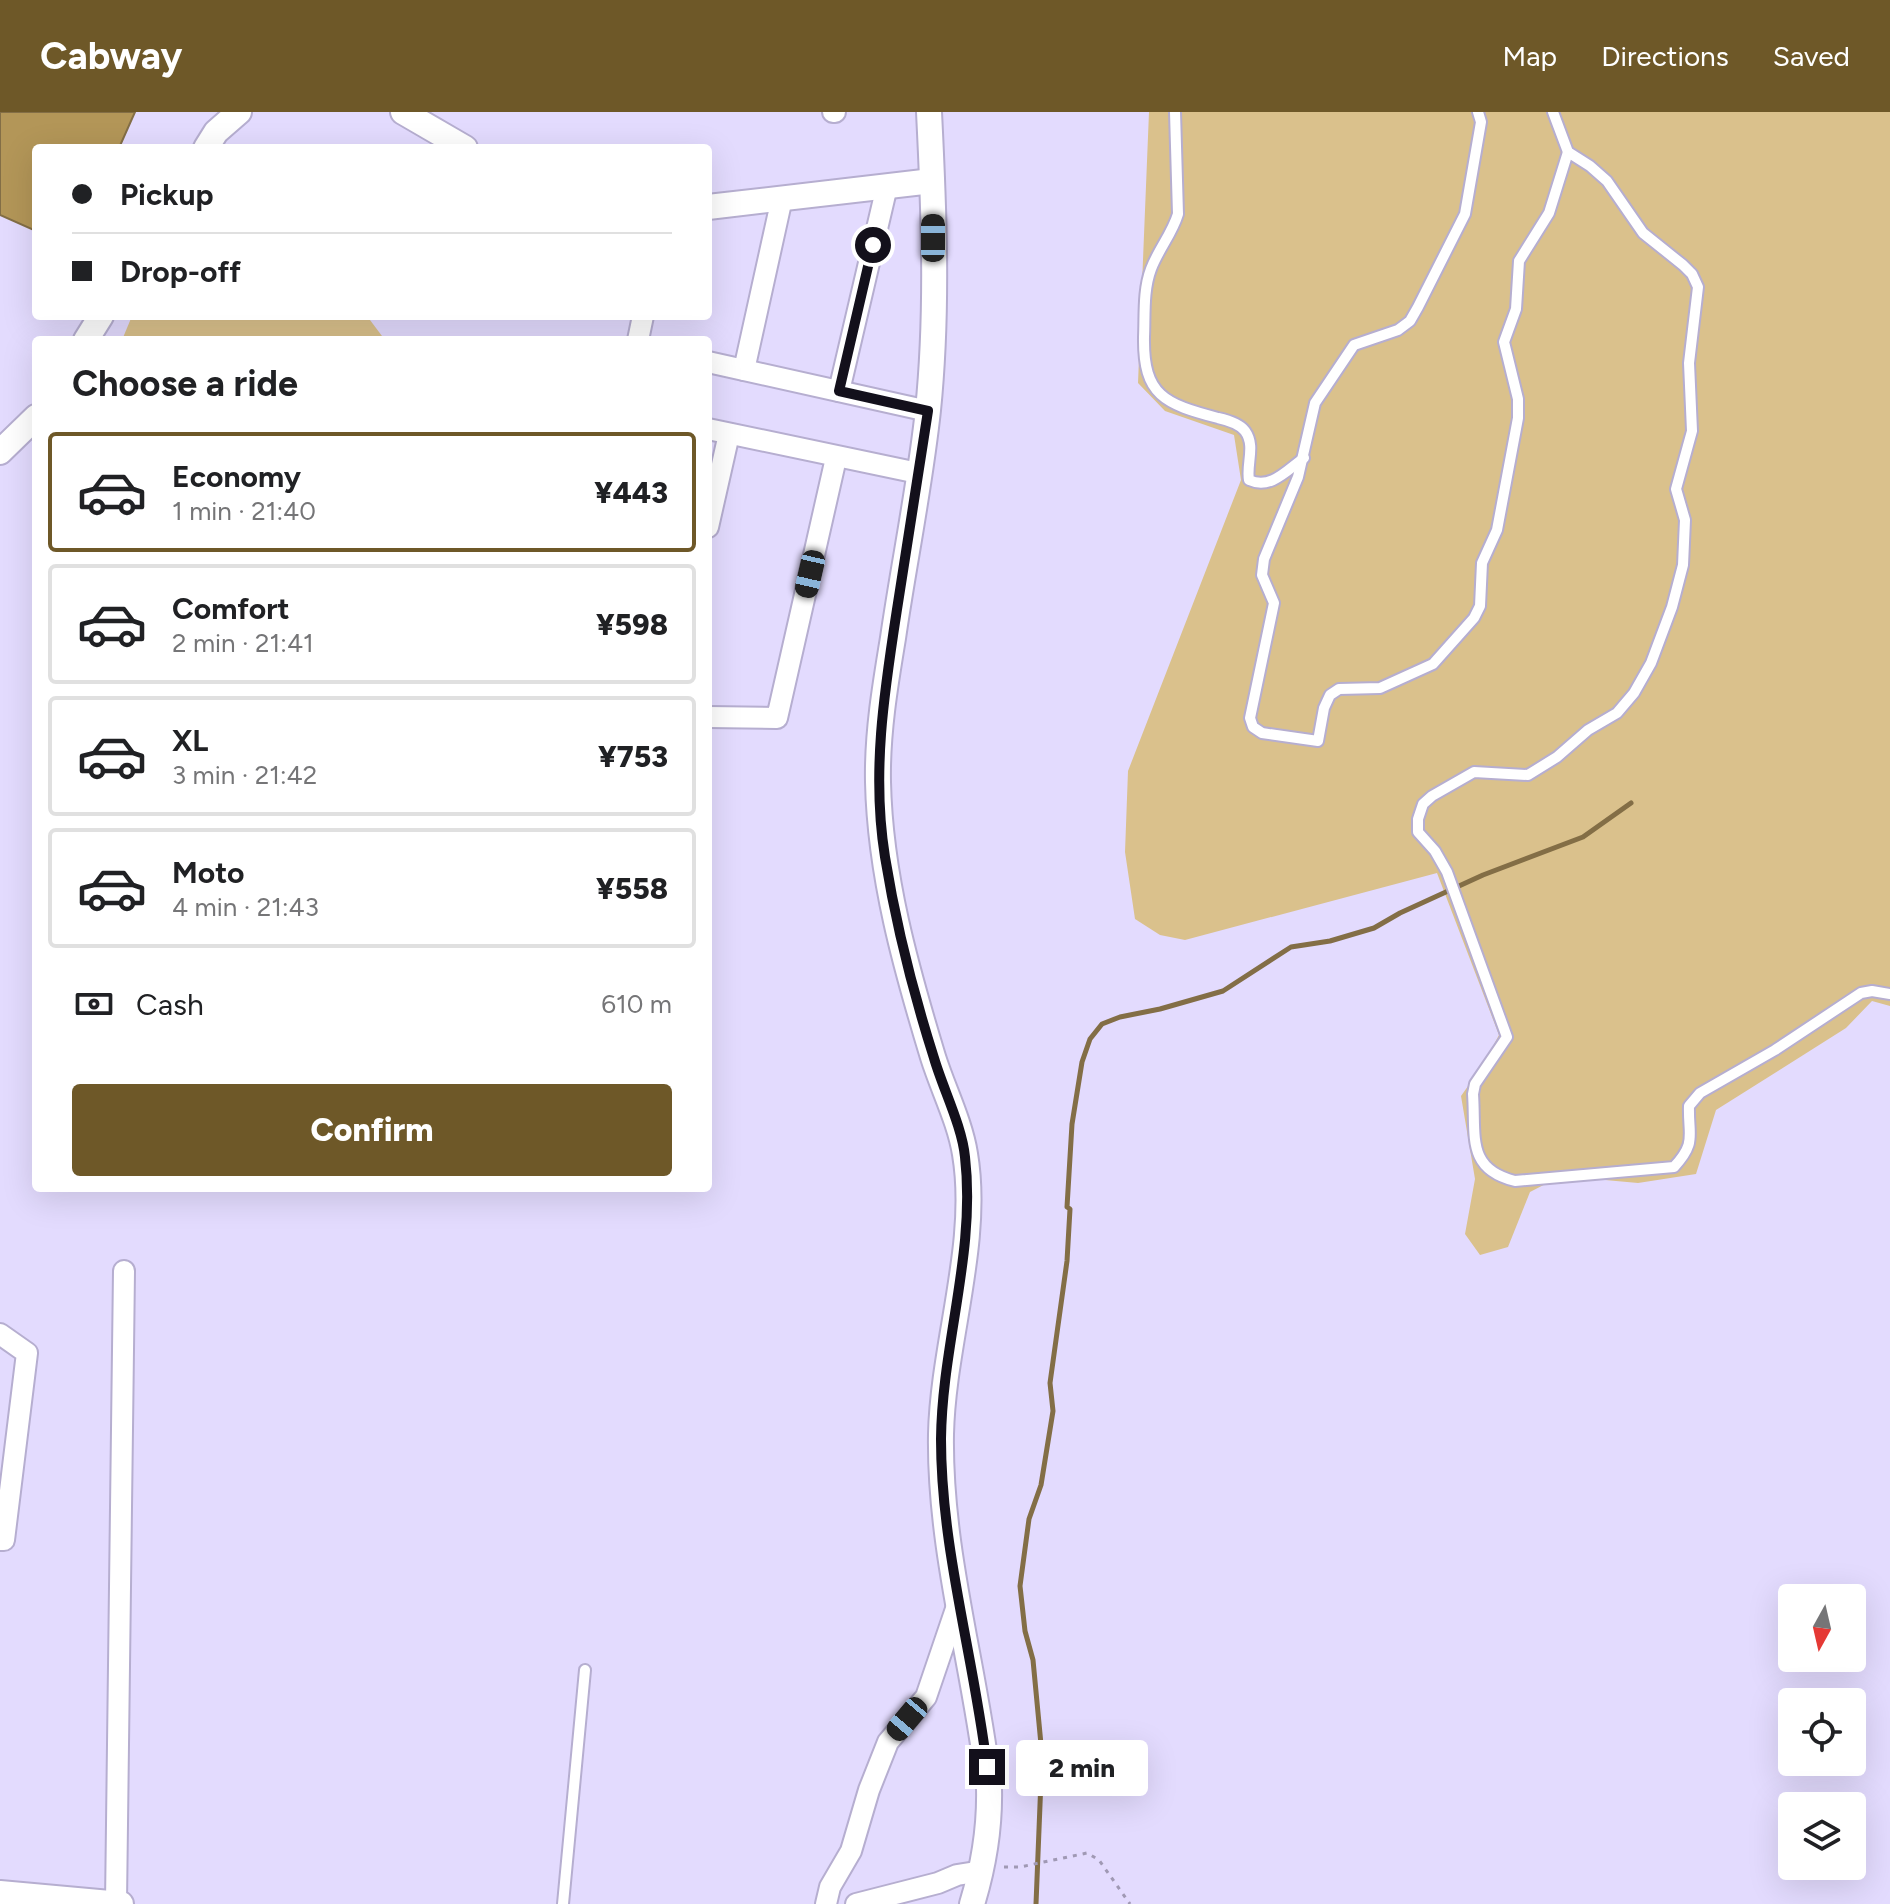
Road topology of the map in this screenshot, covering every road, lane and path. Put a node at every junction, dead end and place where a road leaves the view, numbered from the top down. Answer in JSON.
{"nodes":[{"id":1,"x":239,"y":112,"type":"edge"},
{"id":2,"x":403,"y":112,"type":"edge"},
{"id":3,"x":929,"y":112,"type":"edge"},
{"id":4,"x":1175,"y":112,"type":"edge"},
{"id":5,"x":1478,"y":112,"type":"edge"},
{"id":6,"x":1553,"y":112,"type":"edge"},
{"id":7,"x":208,"y":144,"type":"edge"},
{"id":8,"x":458,"y":144,"type":"edge"},
{"id":9,"x":1568,"y":152,"type":"junction"},
{"id":10,"x":932,"y":181,"type":"junction"},
{"id":11,"x":887,"y":186,"type":"junction"},
{"id":12,"x":782,"y":198,"type":"junction"},
{"id":13,"x":712,"y":207,"type":"edge"},
{"id":14,"x":712,"y":363,"type":"edge"},
{"id":15,"x":744,"y":370,"type":"junction"},
{"id":16,"x":839,"y":391,"type":"junction"},
{"id":17,"x":928,"y":411,"type":"junction"},
{"id":18,"x":32,"y":421,"type":"edge"},
{"id":19,"x":712,"y":430,"type":"edge"},
{"id":20,"x":729,"y":434,"type":"junction"},
{"id":21,"x":0,"y":452,"type":"edge"},
{"id":22,"x":836,"y":458,"type":"junction"},
{"id":23,"x":1304,"y":458,"type":"junction"},
{"id":24,"x":918,"y":473,"type":"junction"},
{"id":25,"x":712,"y":509,"type":"edge"},
{"id":26,"x":712,"y":717,"type":"edge"},
{"id":27,"x":1890,"y":994,"type":"edge"},
{"id":28,"x":124,"y":1271,"type":"dead end"},
{"id":29,"x":0,"y":1334,"type":"edge"},
{"id":30,"x":6,"y":1483,"type":"edge"},
{"id":31,"x":0,"y":1540,"type":"edge"},
{"id":32,"x":959,"y":1601,"type":"junction"},
{"id":33,"x":585,"y":1670,"type":"dead end"},
{"id":34,"x":842,"y":1867,"type":"junction"},
{"id":35,"x":982,"y":1869,"type":"junction"},
{"id":36,"x":0,"y":1893,"type":"edge"},
{"id":37,"x":112,"y":1903,"type":"edge"},
{"id":38,"x":563,"y":1904,"type":"edge"},
{"id":39,"x":812,"y":1904,"type":"edge"},
{"id":40,"x":826,"y":1904,"type":"edge"},
{"id":41,"x":856,"y":1904,"type":"edge"},
{"id":42,"x":972,"y":1904,"type":"edge"},
{"id":43,"x":1130,"y":1904,"type":"edge"}],
"edges":[{"from":1,"to":7,"type":"street"},
{"from":2,"to":8,"type":"street"},
{"from":3,"to":10,"type":"street"},
{"from":4,"to":23,"type":"lane"},
{"from":5,"to":23,"type":"lane"},
{"from":6,"to":9,"type":"lane"},
{"from":9,"to":23,"type":"lane"},
{"from":9,"to":27,"type":"lane"},
{"from":10,"to":11,"type":"street"},
{"from":10,"to":17,"type":"street"},
{"from":11,"to":12,"type":"street"},
{"from":11,"to":16,"type":"street"},
{"from":12,"to":13,"type":"street"},
{"from":12,"to":15,"type":"street"},
{"from":14,"to":15,"type":"street"},
{"from":15,"to":16,"type":"street"},
{"from":16,"to":17,"type":"street"},
{"from":17,"to":24,"type":"street"},
{"from":18,"to":21,"type":"street"},
{"from":19,"to":20,"type":"street"},
{"from":20,"to":22,"type":"street"},
{"from":20,"to":25,"type":"street"},
{"from":22,"to":24,"type":"street"},
{"from":22,"to":26,"type":"street"},
{"from":24,"to":32,"type":"street"},
{"from":28,"to":37,"type":"street"},
{"from":29,"to":30,"type":"street"},
{"from":30,"to":31,"type":"street"},
{"from":32,"to":34,"type":"street"},
{"from":32,"to":35,"type":"street"},
{"from":33,"to":38,"type":"lane"},
{"from":34,"to":39,"type":"street"},
{"from":34,"to":40,"type":"street"},
{"from":35,"to":41,"type":"street"},
{"from":35,"to":42,"type":"street"},
{"from":35,"to":43,"type":"path"},
{"from":36,"to":37,"type":"street"}]}
